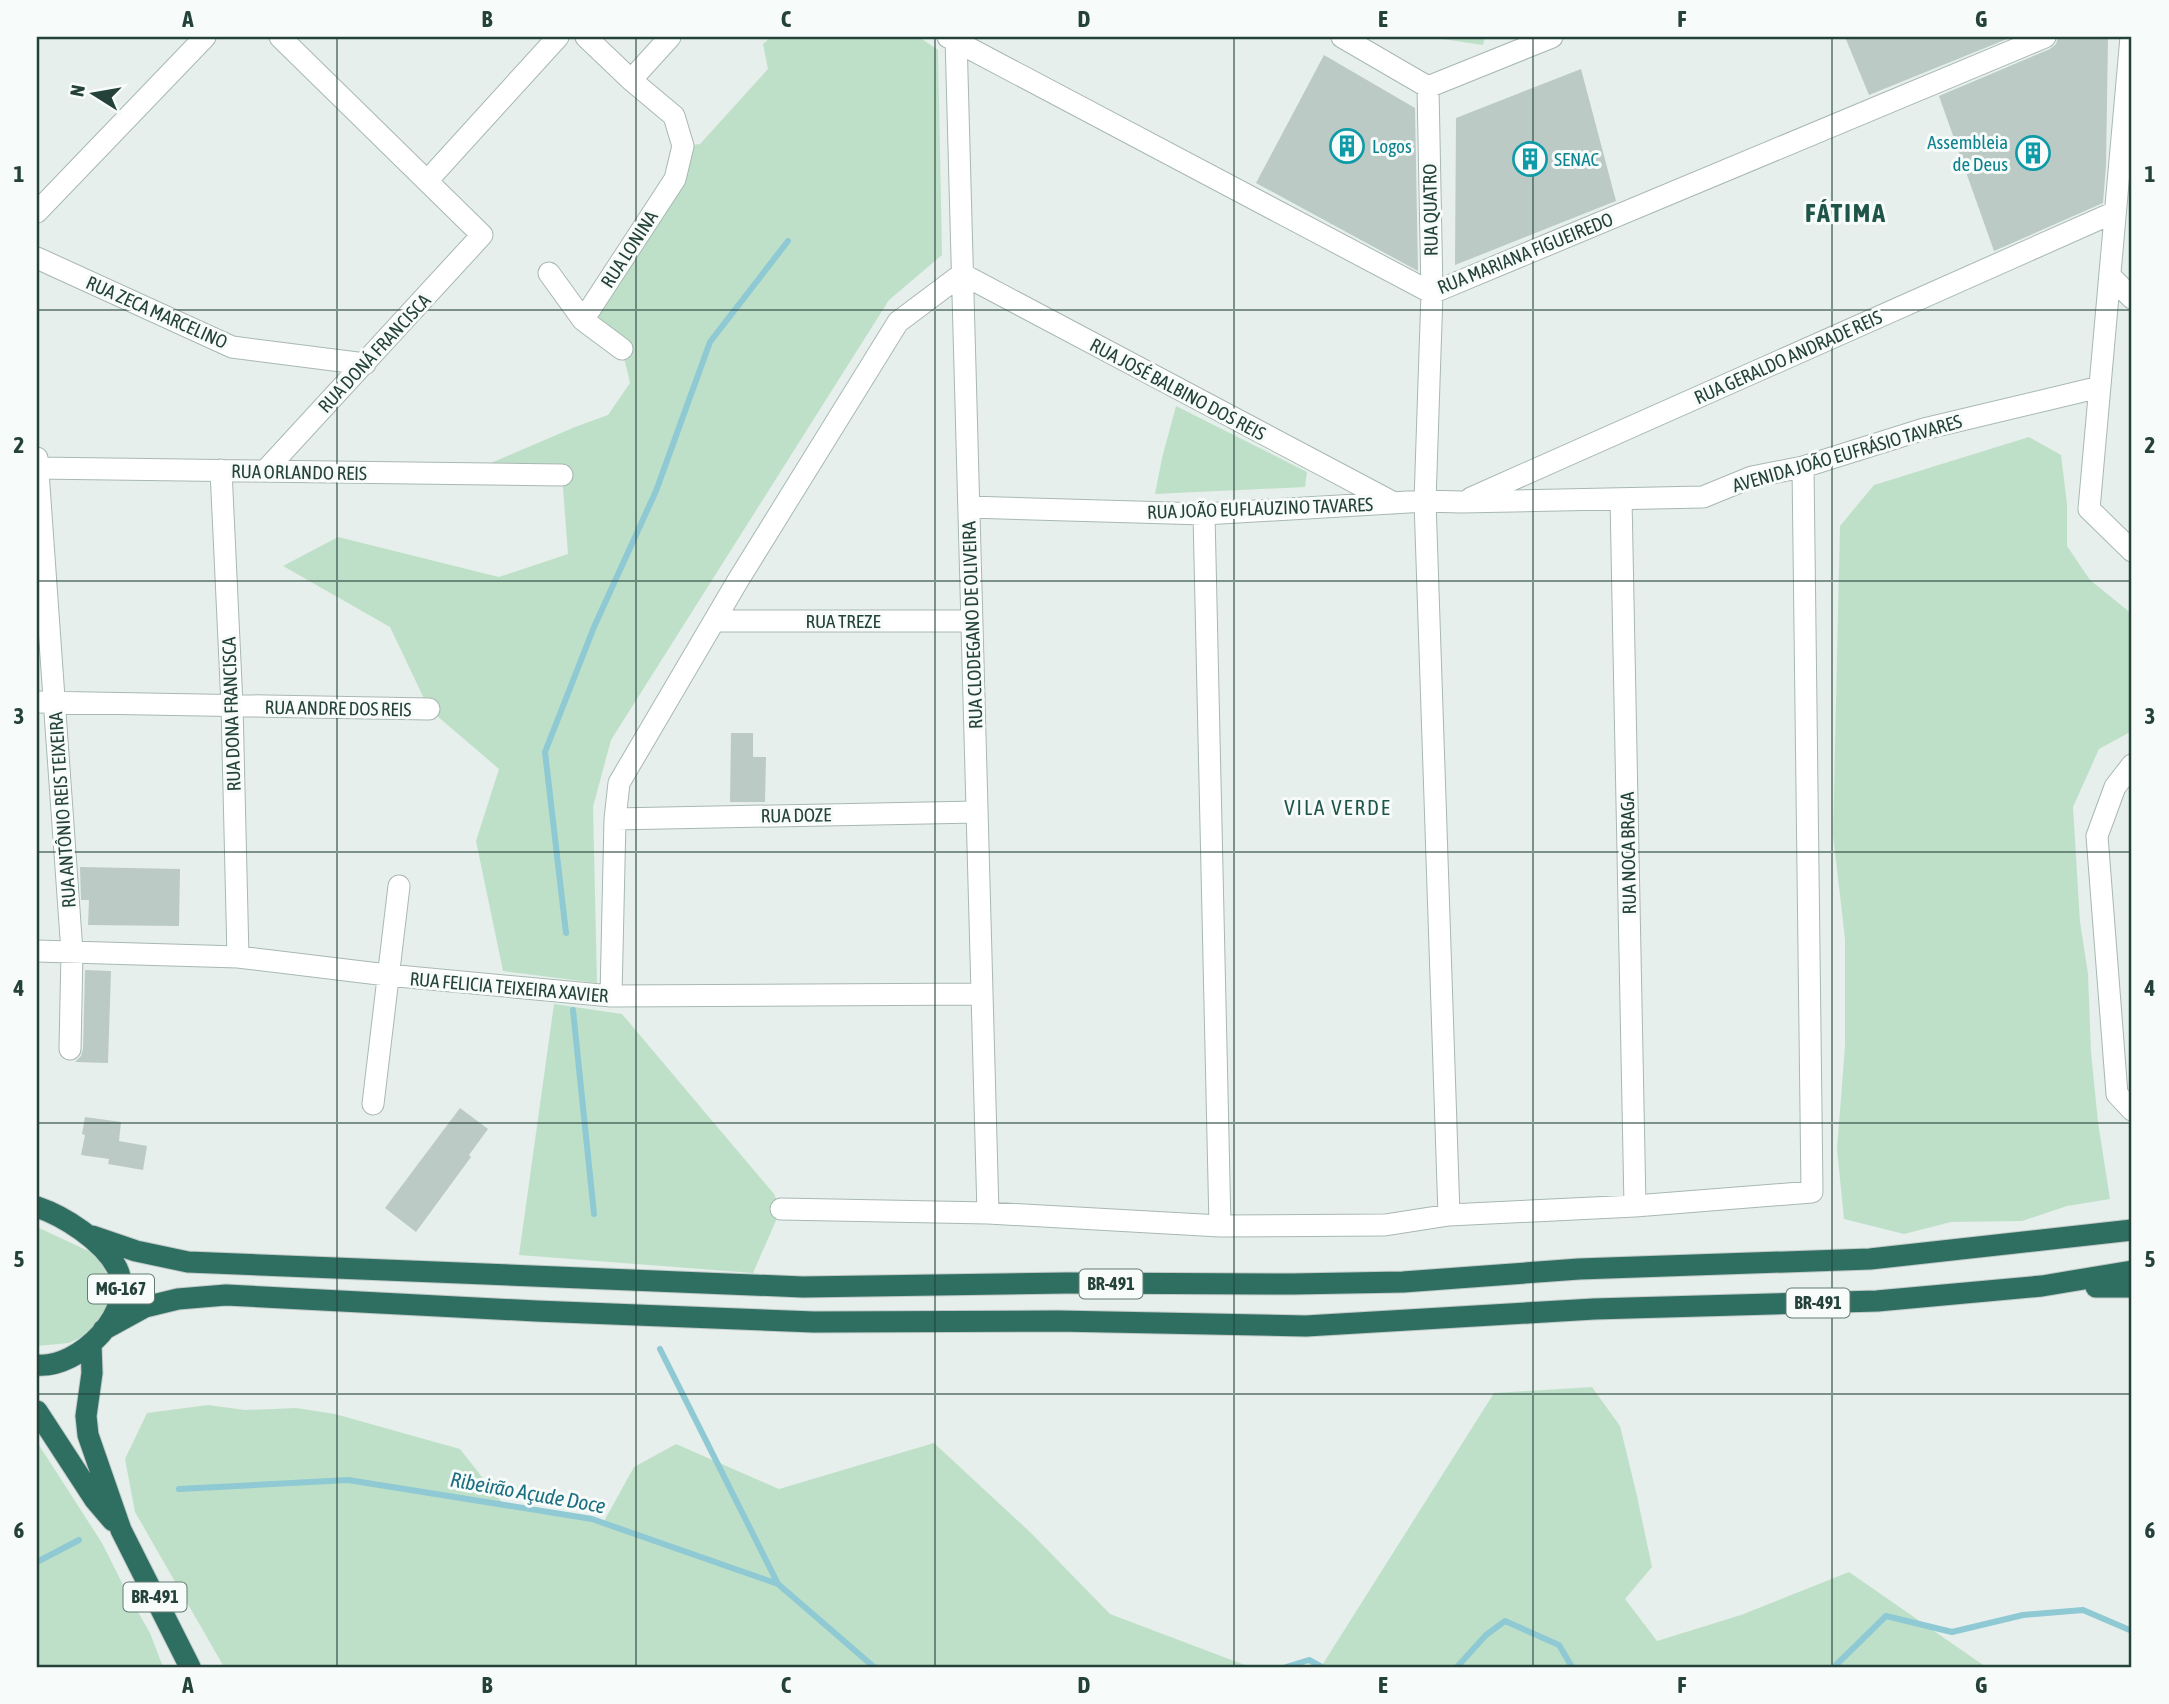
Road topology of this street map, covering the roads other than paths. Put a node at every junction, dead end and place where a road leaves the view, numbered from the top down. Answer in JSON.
{"nodes":[{"id":1,"x":205,"y":37,"type":"edge"},
{"id":2,"x":280,"y":37,"type":"edge"},
{"id":3,"x":558,"y":37,"type":"edge"},
{"id":4,"x":586,"y":37,"type":"edge"},
{"id":5,"x":670,"y":37,"type":"edge"},
{"id":6,"x":1342,"y":37,"type":"edge"},
{"id":7,"x":1552,"y":37,"type":"edge"},
{"id":8,"x":2045,"y":37,"type":"edge"},
{"id":9,"x":953,"y":38,"type":"edge"},
{"id":10,"x":2131,"y":43,"type":"edge"},
{"id":11,"x":631,"y":80,"type":"junction"},
{"id":12,"x":1428,"y":88,"type":"junction"},
{"id":13,"x":428,"y":181,"type":"junction"},
{"id":14,"x":37,"y":212,"type":"edge"},
{"id":15,"x":2115,"y":212,"type":"junction"},
{"id":16,"x":37,"y":258,"type":"edge"},
{"id":17,"x":549,"y":273,"type":"dead end"},
{"id":18,"x":962,"y":274,"type":"junction"},
{"id":19,"x":2110,"y":276,"type":"junction"},
{"id":20,"x":1432,"y":293,"type":"junction"},
{"id":21,"x":2132,"y":298,"type":"edge"},
{"id":22,"x":583,"y":320,"type":"junction"},
{"id":23,"x":622,"y":349,"type":"dead end"},
{"id":24,"x":365,"y":364,"type":"junction"},
{"id":25,"x":2100,"y":387,"type":"junction"},
{"id":26,"x":37,"y":464,"type":"edge"},
{"id":27,"x":1804,"y":467,"type":"junction"},
{"id":28,"x":221,"y":470,"type":"junction"},
{"id":29,"x":265,"y":471,"type":"junction"},
{"id":30,"x":562,"y":475,"type":"dead end"},
{"id":31,"x":1620,"y":499,"type":"junction"},
{"id":32,"x":1425,"y":501,"type":"junction"},
{"id":33,"x":1461,"y":502,"type":"junction"},
{"id":34,"x":1394,"y":503,"type":"junction"},
{"id":35,"x":969,"y":507,"type":"junction"},
{"id":36,"x":1204,"y":514,"type":"junction"},
{"id":37,"x":2132,"y":551,"type":"edge"},
{"id":38,"x":715,"y":621,"type":"junction"},
{"id":39,"x":972,"y":621,"type":"junction"},
{"id":40,"x":46,"y":702,"type":"edge"},
{"id":41,"x":232,"y":705,"type":"junction"},
{"id":42,"x":429,"y":709,"type":"dead end"},
{"id":43,"x":2132,"y":765,"type":"edge"},
{"id":44,"x":977,"y":812,"type":"junction"},
{"id":45,"x":615,"y":819,"type":"junction"},
{"id":46,"x":399,"y":886,"type":"dead end"},
{"id":47,"x":37,"y":951,"type":"edge"},
{"id":48,"x":72,"y":952,"type":"junction"},
{"id":49,"x":238,"y":957,"type":"junction"},
{"id":50,"x":387,"y":975,"type":"junction"},
{"id":51,"x":982,"y":994,"type":"junction"},
{"id":52,"x":611,"y":996,"type":"junction"},
{"id":53,"x":70,"y":1049,"type":"dead end"},
{"id":54,"x":373,"y":1104,"type":"dead end"},
{"id":55,"x":2132,"y":1110,"type":"edge"},
{"id":56,"x":1635,"y":1206,"type":"junction"},
{"id":57,"x":37,"y":1207,"type":"edge"},
{"id":58,"x":781,"y":1209,"type":"dead end"},
{"id":59,"x":988,"y":1213,"type":"junction"},
{"id":60,"x":1449,"y":1215,"type":"junction"},
{"id":61,"x":1220,"y":1226,"type":"junction"},
{"id":62,"x":2132,"y":1230,"type":"edge"},
{"id":63,"x":92,"y":1236,"type":"junction"},
{"id":64,"x":2132,"y":1270,"type":"edge"},
{"id":65,"x":2042,"y":1286,"type":"junction"},
{"id":66,"x":2132,"y":1287,"type":"edge"},
{"id":67,"x":97,"y":1338,"type":"junction"},
{"id":68,"x":37,"y":1365,"type":"edge"},
{"id":69,"x":37,"y":1411,"type":"edge"},
{"id":70,"x":121,"y":1530,"type":"junction"},
{"id":71,"x":190,"y":1667,"type":"edge"}],
"edges":[{"from":1,"to":14,"type":"street"},
{"from":2,"to":13,"type":"street"},
{"from":3,"to":13,"type":"street"},
{"from":4,"to":11,"type":"street"},
{"from":5,"to":11,"type":"street"},
{"from":6,"to":12,"type":"street"},
{"from":7,"to":12,"type":"street"},
{"from":8,"to":20,"type":"street","name":"RUA MARIANA FIGUEIREDO"},
{"from":9,"to":18,"type":"street","name":"RUA CLODEGANO DE OLIVEIRA"},
{"from":9,"to":20,"type":"street","name":"RUA MARIANA FIGUEIREDO"},
{"from":10,"to":15,"type":"street"},
{"from":11,"to":22,"type":"street","name":"RUA LONINA"},
{"from":12,"to":20,"type":"street","name":"RUA QUATRO"},
{"from":13,"to":24,"type":"street","name":"RUA DONÁ FRANCISCA"},
{"from":15,"to":19,"type":"street"},
{"from":15,"to":33,"type":"street","name":"RUA GERALDO ANDRADE REIS"},
{"from":16,"to":24,"type":"street","name":"RUA ZECA MARCELINO"},
{"from":17,"to":22,"type":"street"},
{"from":18,"to":34,"type":"street","name":"RUA JOSÉ BALBINO DOS REIS"},
{"from":18,"to":35,"type":"street","name":"RUA CLODEGANO DE OLIVEIRA"},
{"from":18,"to":38,"type":"street"},
{"from":19,"to":21,"type":"street"},
{"from":19,"to":25,"type":"street"},
{"from":20,"to":32,"type":"street","name":"RUA QUATRO"},
{"from":22,"to":23,"type":"street"},
{"from":24,"to":29,"type":"street","name":"RUA DONÁ FRANCISCA"},
{"from":25,"to":27,"type":"street","name":"AVENIDA JOÃO EUFRÁSIO TAVARES"},
{"from":25,"to":37,"type":"street"},
{"from":26,"to":28,"type":"street","name":"RUA ORLANDO REIS"},
{"from":26,"to":40,"type":"street","name":"RUA ANTÔNIO REIS TEIXEIRA"},
{"from":27,"to":31,"type":"street","name":"AVENIDA JOÃO EUFRÁSIO TAVARES"},
{"from":27,"to":56,"type":"street"},
{"from":28,"to":29,"type":"street","name":"RUA ORLANDO REIS"},
{"from":28,"to":41,"type":"street","name":"RUA DONA FRANCISCA"},
{"from":29,"to":30,"type":"street","name":"RUA ORLANDO REIS"},
{"from":31,"to":33,"type":"street","name":"AVENIDA JOÃO EUFRÁSIO TAVARES"},
{"from":31,"to":56,"type":"street","name":"RUA NOCA BRAGA"},
{"from":32,"to":33,"type":"street","name":"AVENIDA JOÃO EUFRÁSIO TAVARES"},
{"from":32,"to":34,"type":"street","name":"RUA JOÃO EUFLAUZINO TAVARES"},
{"from":32,"to":60,"type":"street","name":"RUA QUATRO"},
{"from":34,"to":36,"type":"street","name":"RUA JOÃO EUFLAUZINO TAVARES"},
{"from":35,"to":36,"type":"street","name":"RUA JOÃO EUFLAUZINO TAVARES"},
{"from":35,"to":39,"type":"street","name":"RUA CLODEGANO DE OLIVEIRA"},
{"from":36,"to":61,"type":"street"},
{"from":38,"to":39,"type":"street","name":"RUA TREZE"},
{"from":38,"to":45,"type":"street"},
{"from":39,"to":44,"type":"street","name":"RUA CLODEGANO DE OLIVEIRA"},
{"from":40,"to":41,"type":"street","name":"RUA ANDRE DOS REIS"},
{"from":40,"to":48,"type":"street","name":"RUA ANTÔNIO REIS TEIXEIRA"},
{"from":41,"to":42,"type":"street","name":"RUA ANDRE DOS REIS"},
{"from":41,"to":49,"type":"street","name":"RUA DONA FRANCISCA"},
{"from":43,"to":55,"type":"street"},
{"from":44,"to":45,"type":"street","name":"RUA DOZE"},
{"from":44,"to":51,"type":"street","name":"RUA CLODEGANO DE OLIVEIRA"},
{"from":45,"to":52,"type":"street"},
{"from":46,"to":50,"type":"street"},
{"from":47,"to":48,"type":"street","name":"RUA FELICIA TEIXEIRA XAVIER"},
{"from":48,"to":49,"type":"street","name":"RUA FELICIA TEIXEIRA XAVIER"},
{"from":48,"to":53,"type":"street","name":"RUA ANTÔNIO REIS TEIXEIRA"},
{"from":49,"to":50,"type":"street","name":"RUA FELICIA TEIXEIRA XAVIER"},
{"from":50,"to":52,"type":"street","name":"RUA FELICIA TEIXEIRA XAVIER"},
{"from":50,"to":54,"type":"street"},
{"from":51,"to":52,"type":"street","name":"RUA FELICIA TEIXEIRA XAVIER"},
{"from":51,"to":59,"type":"street","name":"RUA CLODEGANO DE OLIVEIRA"},
{"from":56,"to":60,"type":"street"},
{"from":57,"to":63,"type":"highway","number":"MG-167"},
{"from":58,"to":59,"type":"street"},
{"from":59,"to":61,"type":"street"},
{"from":60,"to":61,"type":"street"},
{"from":62,"to":63,"type":"highway","number":"BR-491"},
{"from":63,"to":67,"type":"highway","number":"MG-167"},
{"from":64,"to":65,"type":"highway","number":"BR-491"},
{"from":65,"to":66,"type":"highway","number":"BR-491"},
{"from":65,"to":67,"type":"highway","number":"BR-491"},
{"from":67,"to":68,"type":"highway"},
{"from":67,"to":70,"type":"highway","number":"BR-491"},
{"from":69,"to":70,"type":"highway","number":"BR-491"},
{"from":70,"to":71,"type":"highway","number":"BR-491"}]}
